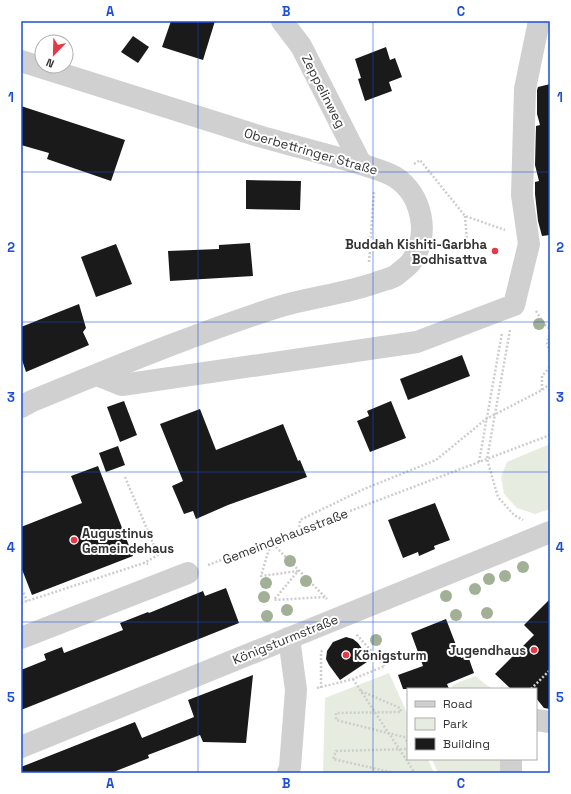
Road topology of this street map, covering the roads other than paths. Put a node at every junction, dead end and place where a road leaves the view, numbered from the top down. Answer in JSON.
{"nodes":[{"id":1,"x":282,"y":21,"type":"edge"},
{"id":2,"x":539,"y":21,"type":"edge"},
{"id":3,"x":21,"y":61,"type":"edge"},
{"id":4,"x":368,"y":166,"type":"junction"},
{"id":5,"x":97,"y":375,"type":"junction"},
{"id":6,"x":21,"y":407,"type":"edge"},
{"id":7,"x":550,"y":532,"type":"edge"},
{"id":8,"x":188,"y":573,"type":"road end"},
{"id":9,"x":21,"y":638,"type":"edge"},
{"id":10,"x":288,"y":638,"type":"junction"},
{"id":11,"x":537,"y":720,"type":"edge"},
{"id":12,"x":550,"y":722,"type":"edge"},
{"id":13,"x":21,"y":747,"type":"edge"},
{"id":14,"x":511,"y":760,"type":"edge"},
{"id":15,"x":288,"y":773,"type":"edge"},
{"id":16,"x":511,"y":773,"type":"edge"}],
"edges":[{"from":1,"to":4,"type":"street","name":"Zeppelinweg"},
{"from":2,"to":5,"type":"street"},
{"from":3,"to":4,"type":"street","name":"Oberbettringer Straße"},
{"from":4,"to":5,"type":"street","name":"Oberbettringer Straße"},
{"from":5,"to":6,"type":"street","name":"Oberbettringer Straße"},
{"from":7,"to":10,"type":"street","name":"Königsturmstraße"},
{"from":8,"to":9,"type":"street"},
{"from":10,"to":13,"type":"street","name":"Königsturmstraße"},
{"from":10,"to":15,"type":"street"},
{"from":11,"to":12,"type":"street"},
{"from":14,"to":16,"type":"street"}]}
